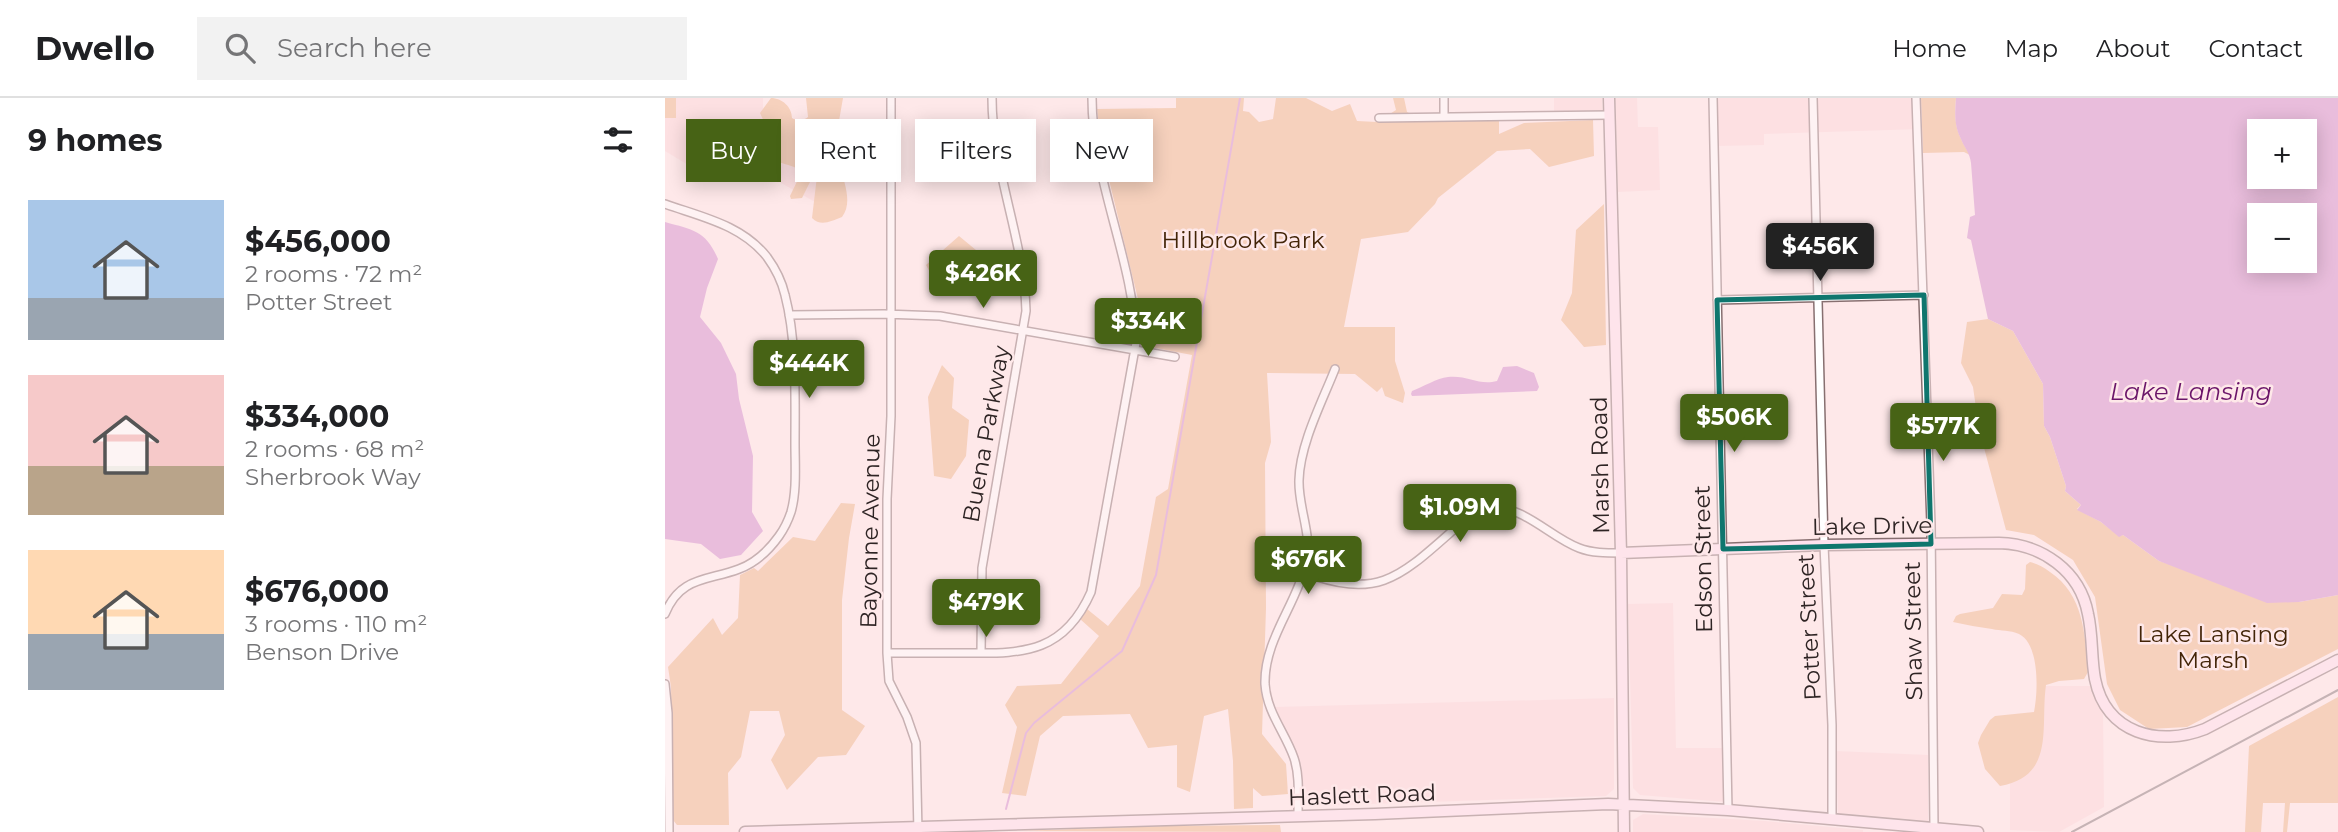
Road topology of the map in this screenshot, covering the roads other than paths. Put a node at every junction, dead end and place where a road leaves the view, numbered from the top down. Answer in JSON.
{"nodes":[{"id":1,"x":891,"y":98,"type":"edge"},
{"id":2,"x":992,"y":98,"type":"edge"},
{"id":3,"x":1092,"y":98,"type":"edge"},
{"id":4,"x":1444,"y":98,"type":"edge"},
{"id":5,"x":1609,"y":98,"type":"edge"},
{"id":6,"x":1713,"y":98,"type":"edge"},
{"id":7,"x":1813,"y":98,"type":"edge"},
{"id":8,"x":1916,"y":98,"type":"edge"},
{"id":9,"x":1610,"y":115,"type":"junction"},
{"id":10,"x":1444,"y":117,"type":"junction"},
{"id":11,"x":1379,"y":118,"type":"dead end"},
{"id":12,"x":665,"y":204,"type":"edge"},
{"id":13,"x":1924,"y":295,"type":"junction"},
{"id":14,"x":1818,"y":297,"type":"junction"},
{"id":15,"x":1717,"y":300,"type":"junction"},
{"id":16,"x":892,"y":314,"type":"junction"},
{"id":17,"x":789,"y":315,"type":"junction"},
{"id":18,"x":1024,"y":331,"type":"junction"},
{"id":19,"x":1135,"y":351,"type":"junction"},
{"id":20,"x":1175,"y":357,"type":"dead end"},
{"id":21,"x":1335,"y":369,"type":"dead end"},
{"id":22,"x":1931,"y":544,"type":"junction"},
{"id":23,"x":1824,"y":545,"type":"junction"},
{"id":24,"x":1723,"y":549,"type":"junction"},
{"id":25,"x":1621,"y":553,"type":"junction"},
{"id":26,"x":1303,"y":572,"type":"junction"},
{"id":27,"x":666,"y":608,"type":"edge"},
{"id":28,"x":887,"y":653,"type":"junction"},
{"id":29,"x":981,"y":653,"type":"junction"},
{"id":30,"x":2338,"y":660,"type":"edge"},
{"id":31,"x":665,"y":684,"type":"edge"},
{"id":32,"x":1624,"y":804,"type":"junction"},
{"id":33,"x":1728,"y":810,"type":"junction"},
{"id":34,"x":1298,"y":816,"type":"junction"},
{"id":35,"x":1832,"y":819,"type":"junction"},
{"id":36,"x":1934,"y":828,"type":"junction"},
{"id":37,"x":918,"y":829,"type":"edge"},
{"id":38,"x":669,"y":832,"type":"edge"},
{"id":39,"x":745,"y":832,"type":"edge"},
{"id":40,"x":1624,"y":832,"type":"edge"},
{"id":41,"x":1978,"y":832,"type":"edge"}],
"edges":[{"from":1,"to":16,"type":"street","name":"Bayonne Avenue"},
{"from":2,"to":18,"type":"street","name":"Buena Parkway"},
{"from":3,"to":19,"type":"street"},
{"from":4,"to":10,"type":"street"},
{"from":5,"to":9,"type":"main road","name":"Marsh Road"},
{"from":6,"to":15,"type":"street","name":"Edson Street"},
{"from":7,"to":14,"type":"street","name":"Potter Street"},
{"from":8,"to":13,"type":"street","name":"Shaw Street"},
{"from":9,"to":10,"type":"street"},
{"from":9,"to":25,"type":"main road","name":"Marsh Road"},
{"from":10,"to":11,"type":"street"},
{"from":12,"to":17,"type":"street"},
{"from":13,"to":14,"type":"street"},
{"from":13,"to":22,"type":"street","name":"Shaw Street"},
{"from":14,"to":15,"type":"street"},
{"from":14,"to":23,"type":"street","name":"Potter Street"},
{"from":15,"to":24,"type":"street","name":"Edson Street"},
{"from":16,"to":17,"type":"street"},
{"from":16,"to":18,"type":"street"},
{"from":16,"to":28,"type":"street","name":"Bayonne Avenue"},
{"from":17,"to":27,"type":"street"},
{"from":18,"to":19,"type":"street"},
{"from":18,"to":29,"type":"street","name":"Buena Parkway"},
{"from":19,"to":20,"type":"street"},
{"from":19,"to":29,"type":"street"},
{"from":21,"to":26,"type":"street"},
{"from":22,"to":23,"type":"main road","name":"Lake Drive"},
{"from":22,"to":30,"type":"main road","name":"Lake Drive"},
{"from":22,"to":36,"type":"street","name":"Shaw Street"},
{"from":23,"to":24,"type":"main road","name":"Lake Drive"},
{"from":23,"to":35,"type":"street","name":"Potter Street"},
{"from":24,"to":25,"type":"main road","name":"Lake Drive"},
{"from":24,"to":33,"type":"street","name":"Edson Street"},
{"from":25,"to":26,"type":"street","name":"Lake Drive"},
{"from":25,"to":32,"type":"main road","name":"Marsh Road"},
{"from":26,"to":34,"type":"street"},
{"from":28,"to":29,"type":"street"},
{"from":28,"to":37,"type":"street","name":"Bayonne Avenue"},
{"from":31,"to":38,"type":"street"},
{"from":32,"to":33,"type":"main road","name":"Haslett Road"},
{"from":32,"to":34,"type":"main road","name":"Haslett Road"},
{"from":32,"to":40,"type":"main road","name":"Marsh Road"},
{"from":33,"to":35,"type":"main road","name":"Haslett Road"},
{"from":34,"to":37,"type":"main road","name":"Haslett Road"},
{"from":35,"to":36,"type":"main road","name":"Haslett Road"},
{"from":36,"to":41,"type":"main road","name":"Haslett Road"},
{"from":37,"to":39,"type":"main road","name":"Haslett Road"}]}
